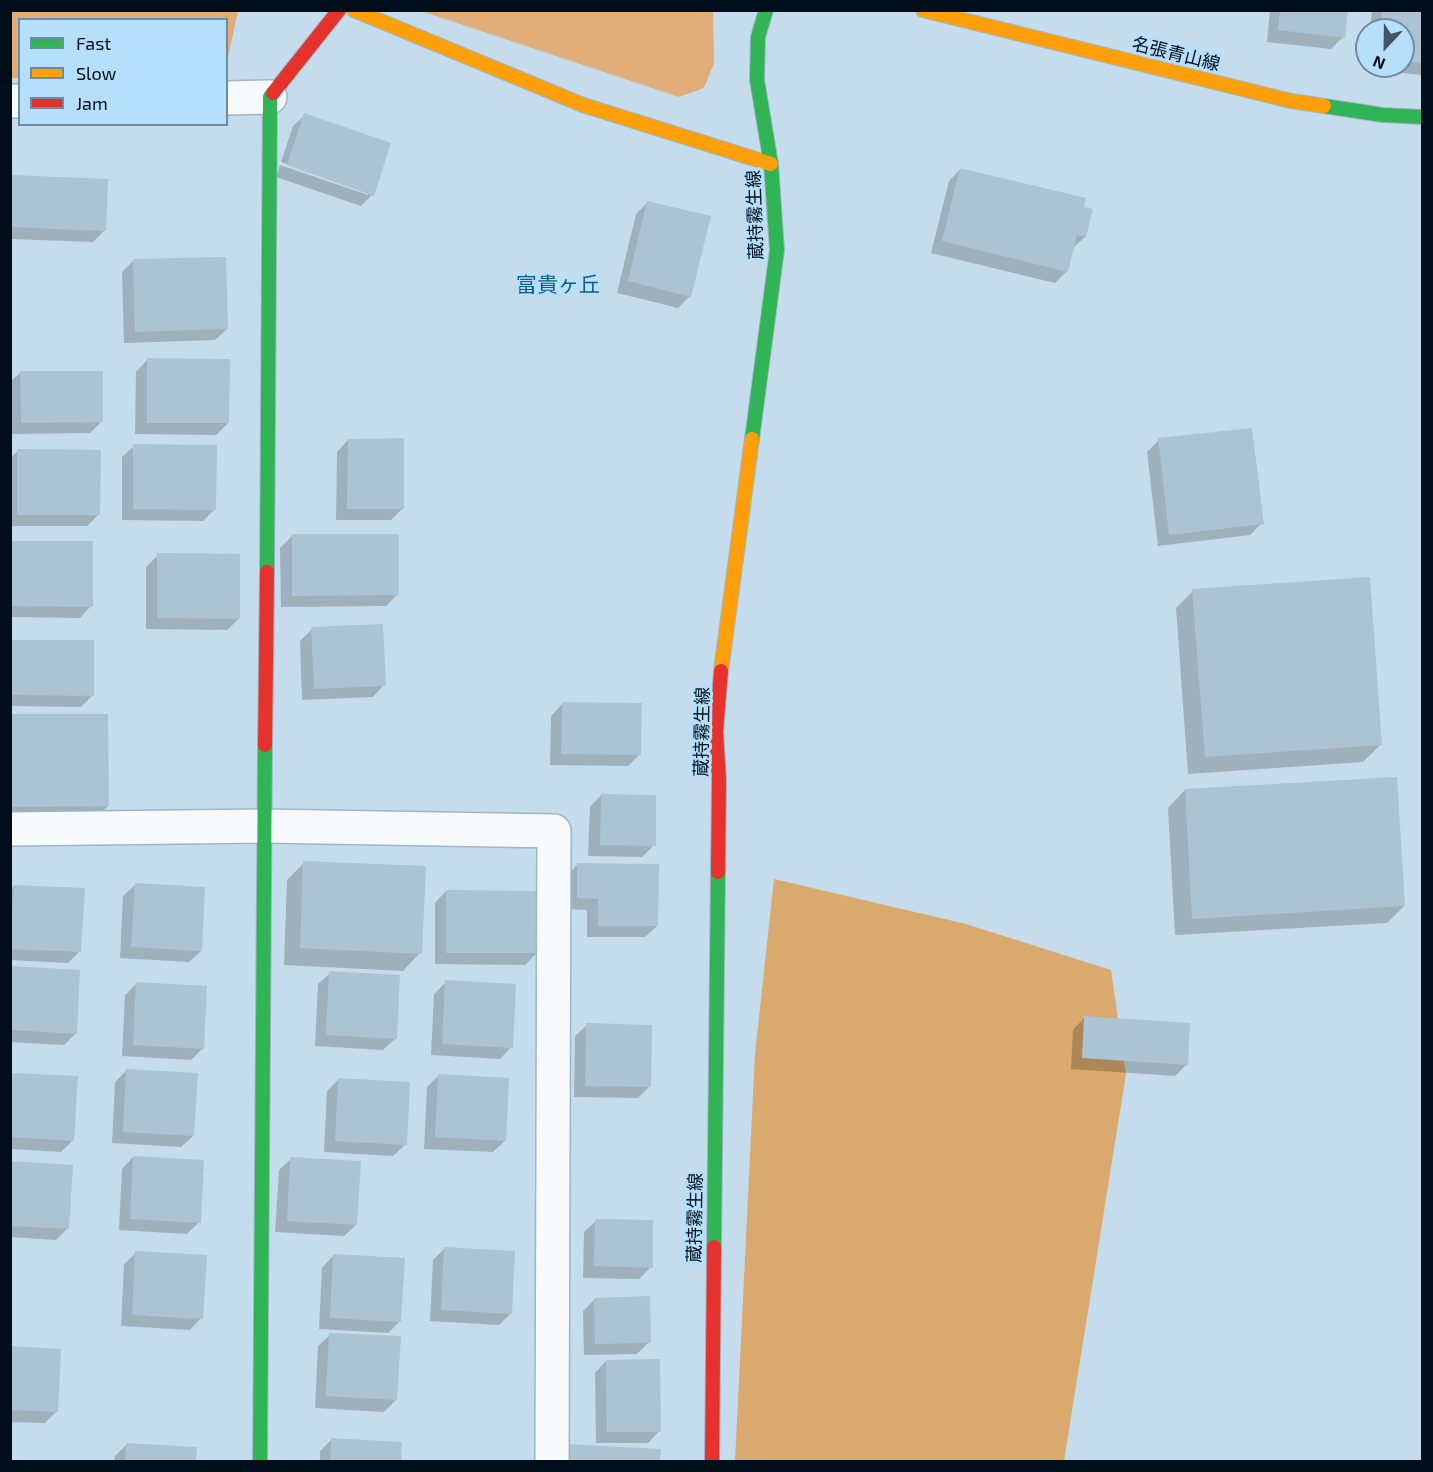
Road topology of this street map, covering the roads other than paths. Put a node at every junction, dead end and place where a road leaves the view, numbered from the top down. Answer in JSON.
{"nodes":[{"id":1,"x":339,"y":10,"type":"edge"},
{"id":2,"x":354,"y":10,"type":"edge"},
{"id":3,"x":766,"y":10,"type":"edge"},
{"id":4,"x":923,"y":10,"type":"edge"},
{"id":5,"x":270,"y":97,"type":"junction"},
{"id":6,"x":228,"y":98,"type":"edge"},
{"id":7,"x":1422,"y":117,"type":"edge"},
{"id":8,"x":771,"y":164,"type":"junction"},
{"id":9,"x":265,"y":826,"type":"junction"},
{"id":10,"x":10,"y":829,"type":"edge"},
{"id":11,"x":260,"y":1461,"type":"edge"},
{"id":12,"x":552,"y":1461,"type":"edge"},
{"id":13,"x":712,"y":1461,"type":"edge"}],
"edges":[{"from":1,"to":5,"type":"main road"},
{"from":2,"to":8,"type":"main road"},
{"from":3,"to":8,"type":"main road","name":"蔵持霧生線"},
{"from":4,"to":7,"type":"main road","name":"名張青山線"},
{"from":5,"to":6,"type":"street"},
{"from":5,"to":9,"type":"main road"},
{"from":8,"to":13,"type":"main road","name":"蔵持霧生線"},
{"from":9,"to":10,"type":"street"},
{"from":9,"to":11,"type":"main road"},
{"from":9,"to":12,"type":"street"}]}
